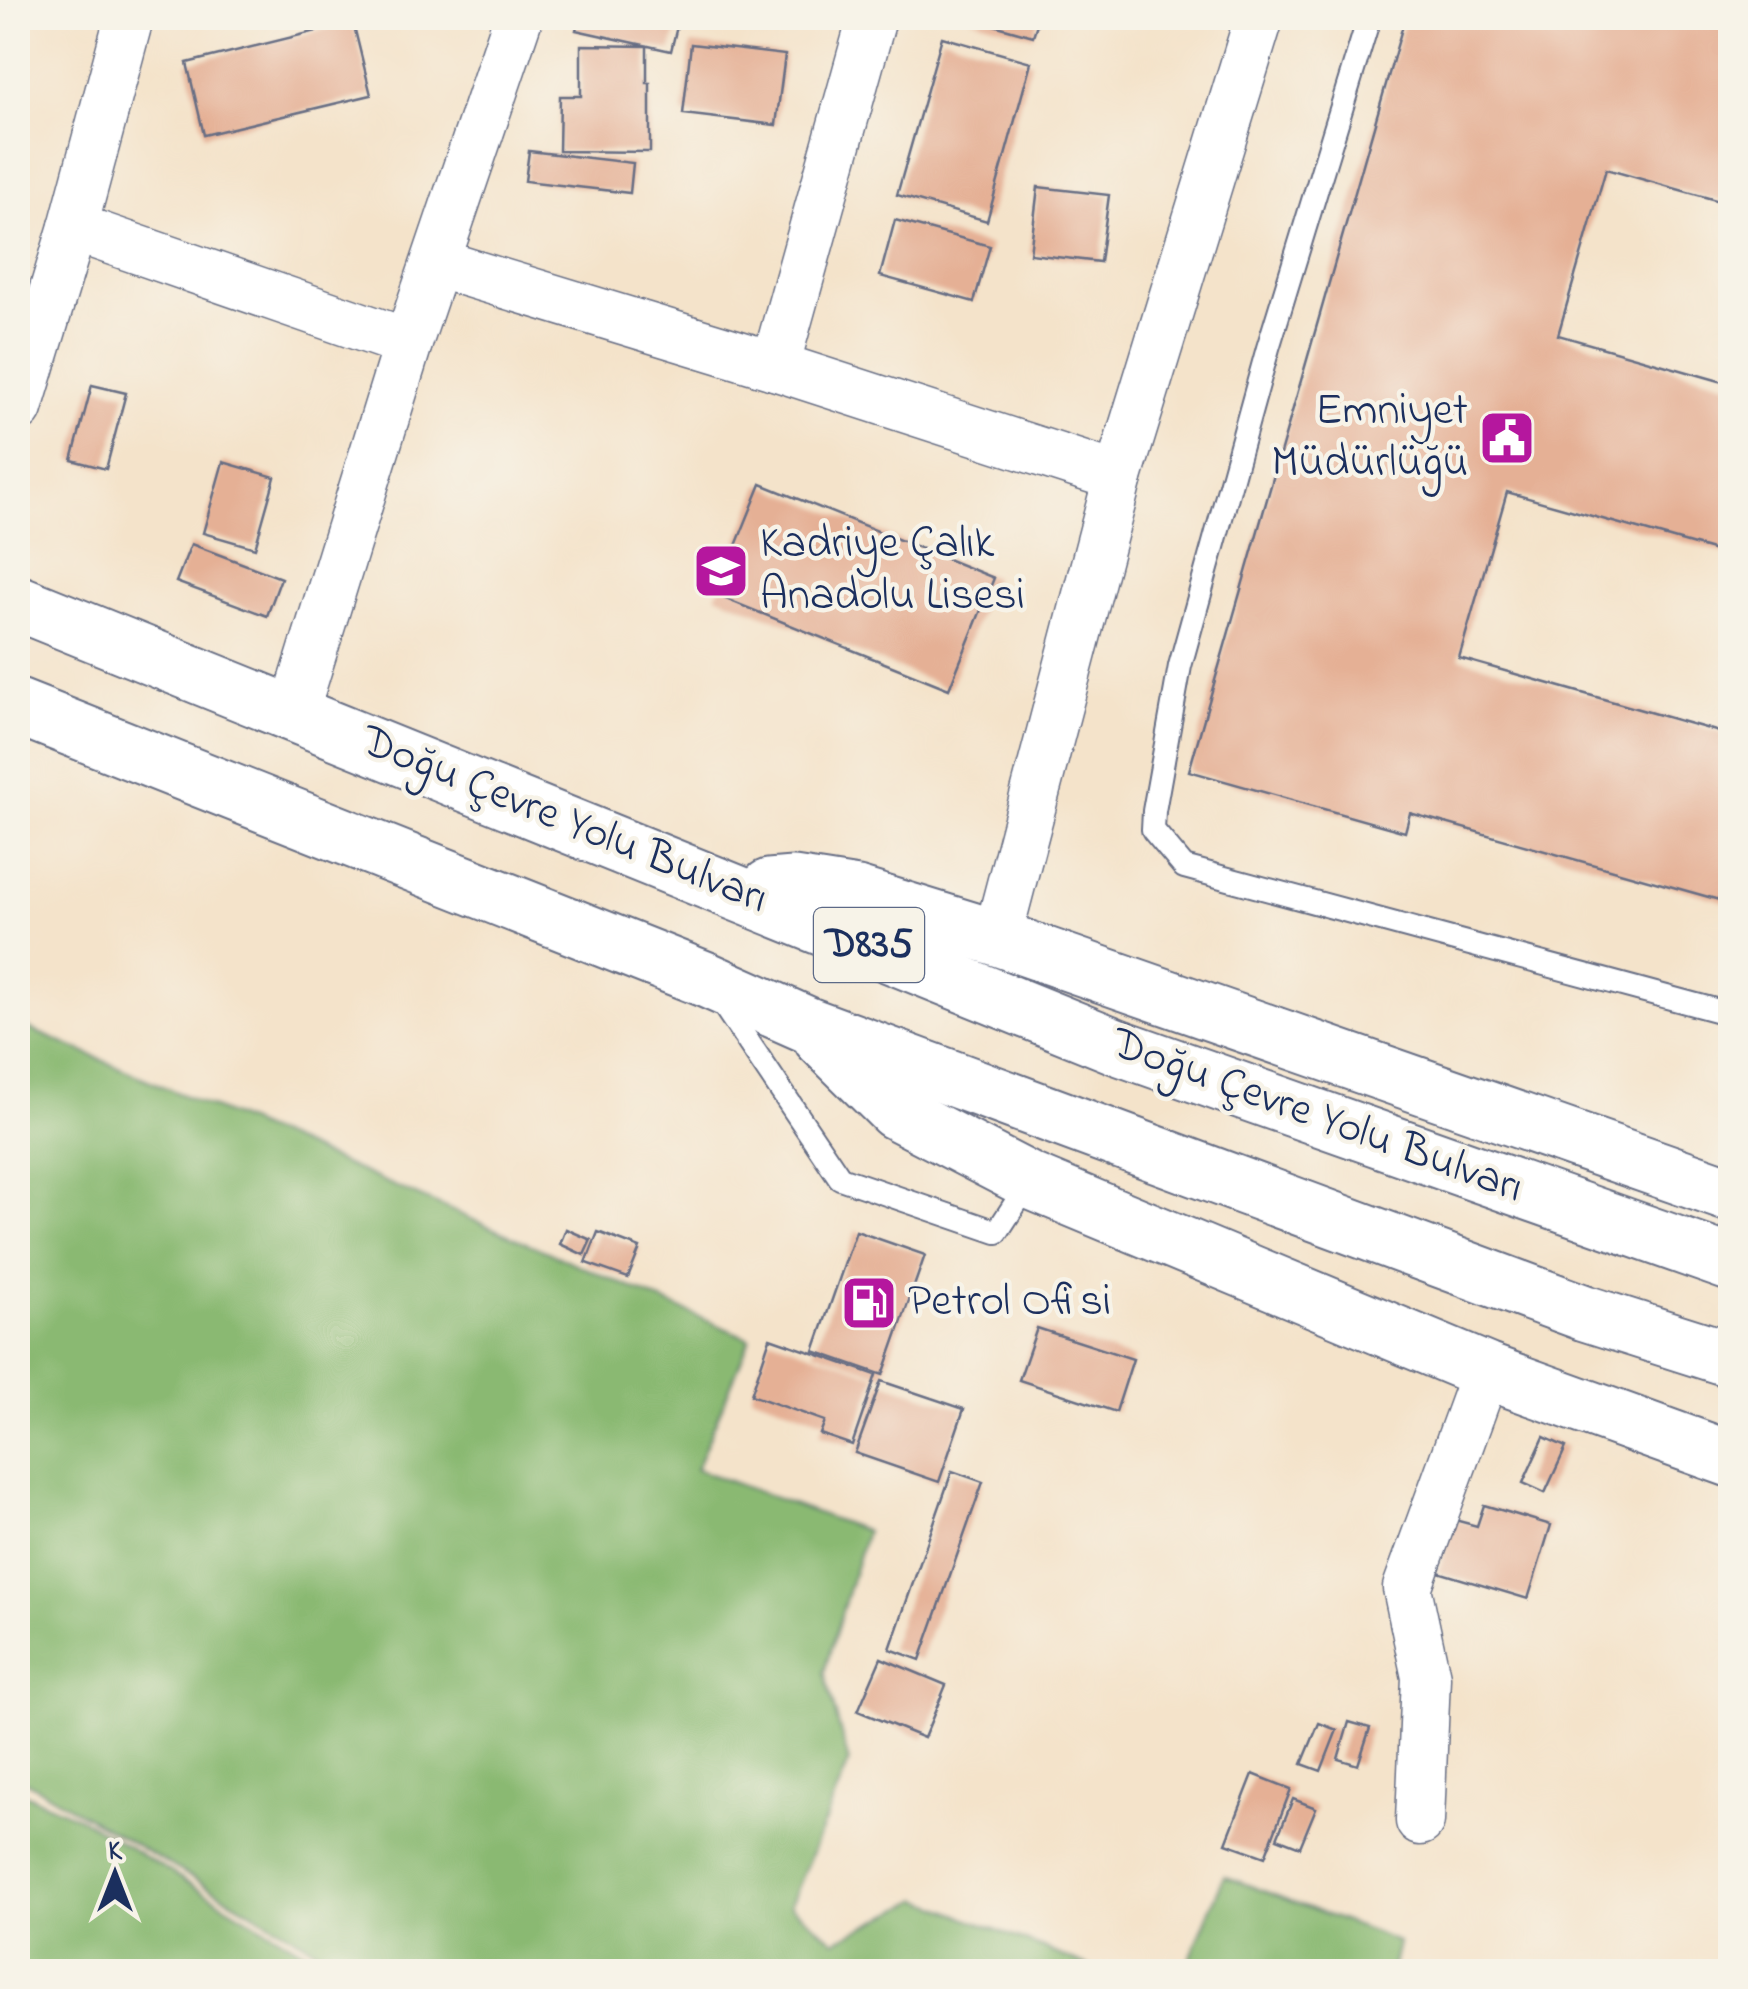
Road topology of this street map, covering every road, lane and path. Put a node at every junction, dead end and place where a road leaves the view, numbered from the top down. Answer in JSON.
{"nodes":[{"id":1,"x":129,"y":18,"type":"edge"},
{"id":2,"x":518,"y":18,"type":"edge"},
{"id":3,"x":872,"y":18,"type":"edge"},
{"id":4,"x":1259,"y":18,"type":"edge"},
{"id":5,"x":1370,"y":18,"type":"edge"},
{"id":6,"x":74,"y":227,"type":"junction"},
{"id":7,"x":436,"y":263,"type":"junction"},
{"id":8,"x":408,"y":343,"type":"junction"},
{"id":9,"x":775,"y":366,"type":"junction"},
{"id":10,"x":18,"y":408,"type":"edge"},
{"id":11,"x":1118,"y":476,"type":"junction"},
{"id":12,"x":18,"y":603,"type":"edge"},
{"id":13,"x":18,"y":707,"type":"edge"},
{"id":14,"x":294,"y":712,"type":"junction"},
{"id":15,"x":732,"y":889,"type":"junction"},
{"id":16,"x":997,"y":938,"type":"junction"},
{"id":17,"x":707,"y":980,"type":"junction"},
{"id":18,"x":1730,"y":1014,"type":"edge"},
{"id":19,"x":808,"y":1025,"type":"junction"},
{"id":20,"x":1030,"y":1181,"type":"junction"},
{"id":21,"x":1730,"y":1194,"type":"edge"},
{"id":22,"x":1730,"y":1262,"type":"edge"},
{"id":23,"x":1730,"y":1360,"type":"edge"},
{"id":24,"x":1486,"y":1372,"type":"junction"},
{"id":25,"x":1730,"y":1459,"type":"edge"},
{"id":26,"x":1420,"y":1822,"type":"dead end"}],
"edges":[{"from":1,"to":6,"type":"street"},
{"from":2,"to":7,"type":"street"},
{"from":3,"to":9,"type":"street"},
{"from":4,"to":11,"type":"street"},
{"from":5,"to":18,"type":"lane"},
{"from":6,"to":8,"type":"street"},
{"from":6,"to":10,"type":"street"},
{"from":7,"to":8,"type":"street"},
{"from":7,"to":9,"type":"street"},
{"from":8,"to":14,"type":"street"},
{"from":9,"to":11,"type":"street"},
{"from":11,"to":16,"type":"street"},
{"from":12,"to":14,"type":"highway","name":"Doğu Çevre Yolu Bulvarı","number":"D835"},
{"from":13,"to":17,"type":"highway","name":"Doğu Çevre Yolu Bulvarı","number":"D835"},
{"from":14,"to":15,"type":"highway","name":"Doğu Çevre Yolu Bulvarı","number":"D835"},
{"from":15,"to":16,"type":"highway"},
{"from":15,"to":22,"type":"highway","name":"Doğu Çevre Yolu Bulvarı","number":"D835"},
{"from":16,"to":21,"type":"highway"},
{"from":17,"to":19,"type":"highway","name":"Doğu Çevre Yolu Bulvarı","number":"D835"},
{"from":17,"to":20,"type":"lane"},
{"from":19,"to":20,"type":"highway"},
{"from":19,"to":23,"type":"highway","name":"Doğu Çevre Yolu Bulvarı","number":"D835"},
{"from":20,"to":24,"type":"highway"},
{"from":24,"to":25,"type":"highway"},
{"from":24,"to":26,"type":"street"}]}
